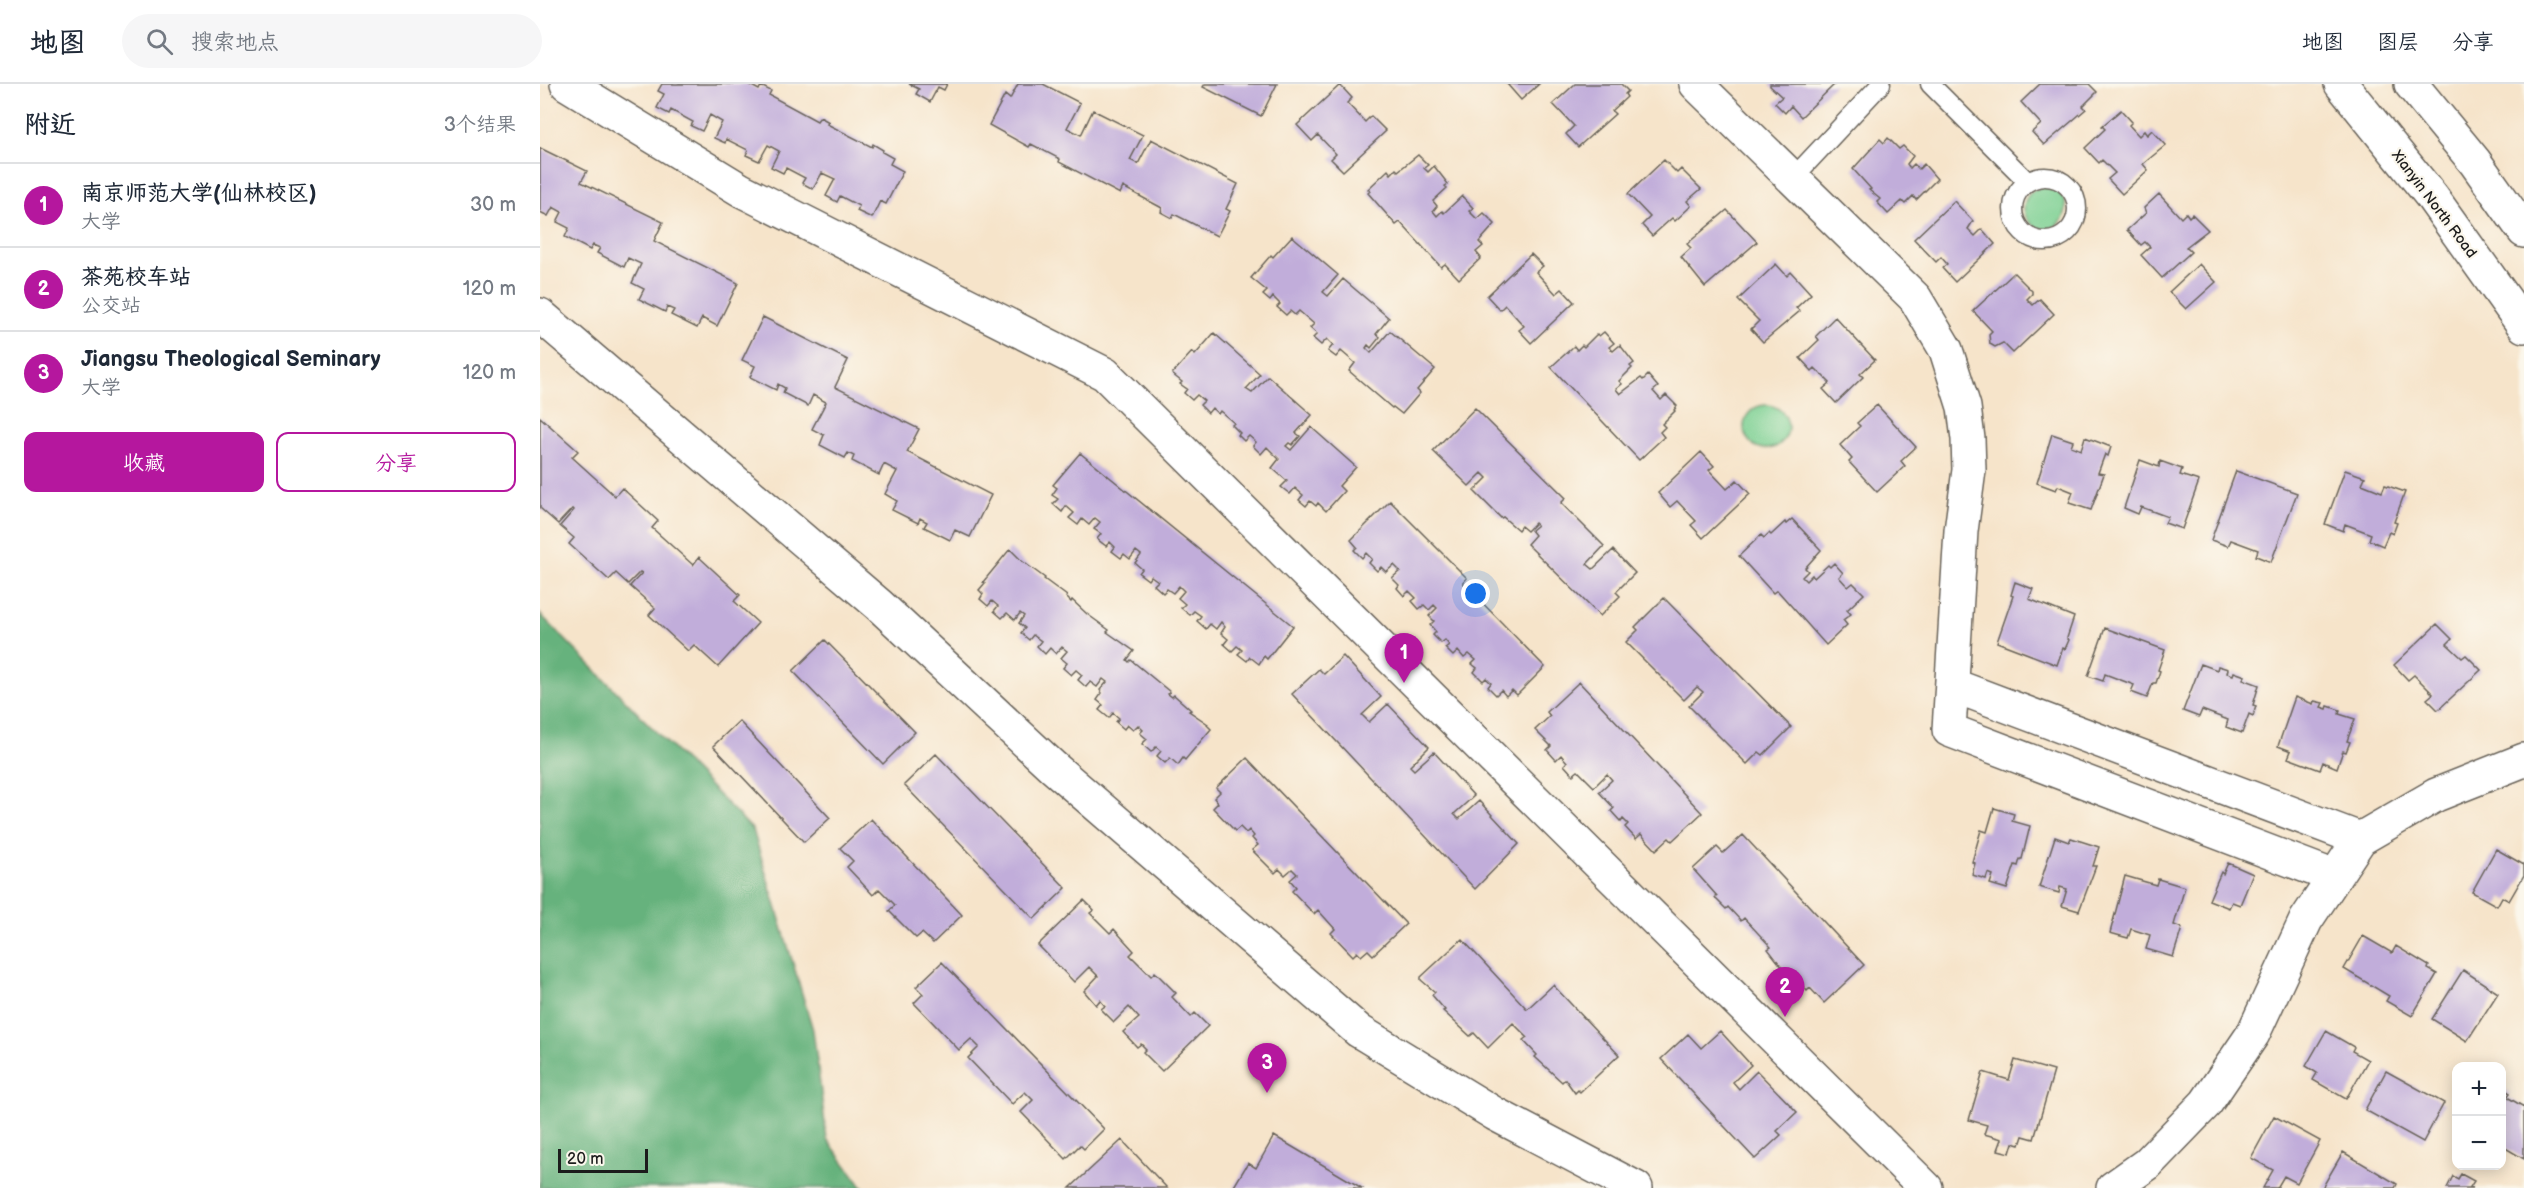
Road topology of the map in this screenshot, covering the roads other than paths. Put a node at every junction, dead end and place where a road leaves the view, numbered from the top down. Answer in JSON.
{"nodes":[{"id":1,"x":567,"y":84,"type":"edge"},
{"id":2,"x":1696,"y":84,"type":"edge"},
{"id":3,"x":1881,"y":84,"type":"edge"},
{"id":4,"x":1930,"y":84,"type":"edge"},
{"id":5,"x":2342,"y":84,"type":"edge"},
{"id":6,"x":2411,"y":84,"type":"edge"},
{"id":7,"x":1792,"y":178,"type":"junction"},
{"id":8,"x":2028,"y":182,"type":"dead end"},
{"id":9,"x":2524,"y":231,"type":"edge"},
{"id":10,"x":540,"y":315,"type":"edge"},
{"id":11,"x":2524,"y":326,"type":"edge"},
{"id":12,"x":1952,"y":686,"type":"junction"},
{"id":13,"x":2524,"y":760,"type":"edge"},
{"id":14,"x":2360,"y":838,"type":"junction"},
{"id":15,"x":2335,"y":877,"type":"junction"},
{"id":16,"x":1636,"y":1188,"type":"edge"},
{"id":17,"x":1926,"y":1188,"type":"edge"},
{"id":18,"x":2113,"y":1188,"type":"edge"}],
"edges":[{"from":1,"to":17,"type":"street"},
{"from":2,"to":7,"type":"street"},
{"from":3,"to":7,"type":"lane"},
{"from":4,"to":8,"type":"lane"},
{"from":5,"to":11,"type":"street","name":"Xianyin North Road"},
{"from":6,"to":9,"type":"street"},
{"from":7,"to":12,"type":"street"},
{"from":10,"to":16,"type":"street"},
{"from":12,"to":14,"type":"street"},
{"from":12,"to":15,"type":"street"},
{"from":13,"to":14,"type":"street"},
{"from":14,"to":15,"type":"street"},
{"from":15,"to":18,"type":"street"}]}
